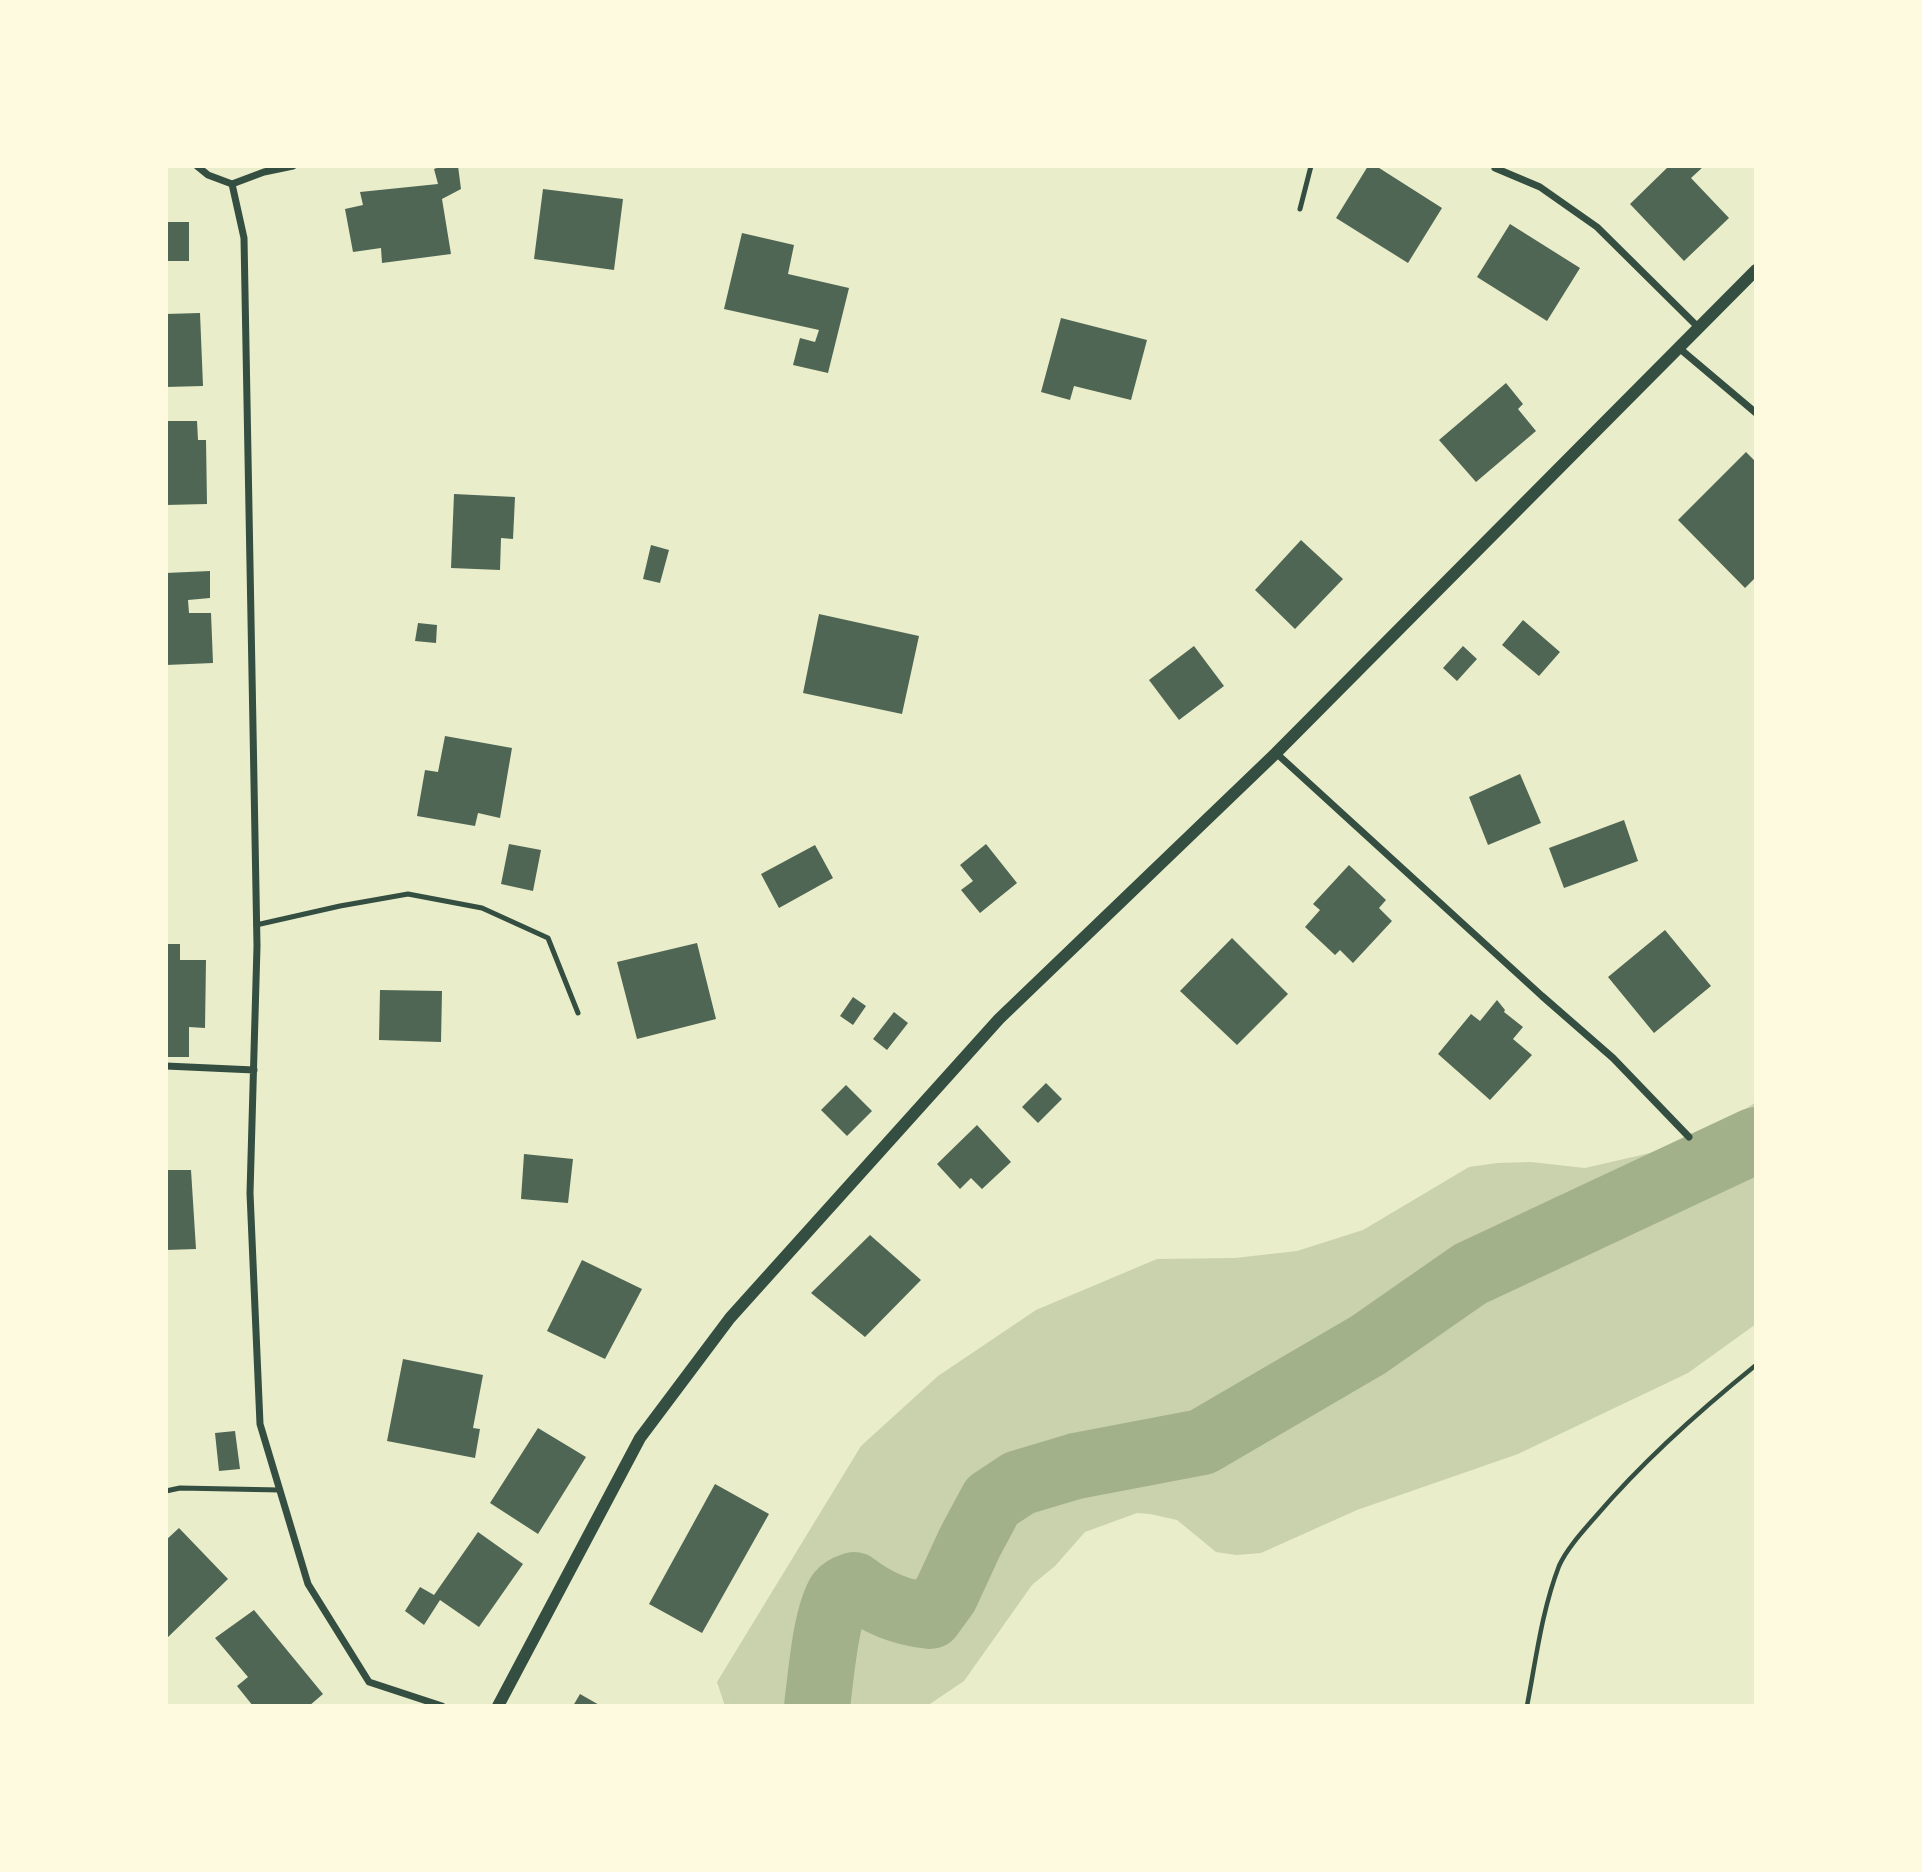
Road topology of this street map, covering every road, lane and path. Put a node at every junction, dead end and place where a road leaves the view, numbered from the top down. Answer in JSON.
{"nodes":[{"id":1,"x":197,"y":166,"type":"edge"},
{"id":2,"x":293,"y":166,"type":"edge"},
{"id":3,"x":1311,"y":166,"type":"edge"},
{"id":4,"x":1495,"y":168,"type":"dead end"},
{"id":5,"x":232,"y":184,"type":"junction"},
{"id":6,"x":1300,"y":209,"type":"dead end"},
{"id":7,"x":1756,"y":270,"type":"edge"},
{"id":8,"x":1698,"y":327,"type":"junction"},
{"id":9,"x":1678,"y":347,"type":"junction"},
{"id":10,"x":1756,"y":413,"type":"edge"},
{"id":11,"x":1276,"y":753,"type":"junction"},
{"id":12,"x":256,"y":925,"type":"junction"},
{"id":13,"x":578,"y":1013,"type":"dead end"},
{"id":14,"x":166,"y":1066,"type":"edge"},
{"id":15,"x":254,"y":1070,"type":"junction"},
{"id":16,"x":1689,"y":1137,"type":"dead end"},
{"id":17,"x":1756,"y":1366,"type":"edge"},
{"id":18,"x":280,"y":1490,"type":"junction"},
{"id":19,"x":166,"y":1492,"type":"edge"},
{"id":20,"x":442,"y":1706,"type":"edge"},
{"id":21,"x":498,"y":1706,"type":"edge"},
{"id":22,"x":1527,"y":1706,"type":"edge"}],
"edges":[{"from":1,"to":5,"type":"street"},
{"from":2,"to":5,"type":"street"},
{"from":3,"to":6,"type":"lane"},
{"from":4,"to":8,"type":"street"},
{"from":5,"to":12,"type":"street"},
{"from":7,"to":8,"type":"street"},
{"from":8,"to":9,"type":"street"},
{"from":9,"to":10,"type":"street"},
{"from":9,"to":11,"type":"street"},
{"from":11,"to":16,"type":"street"},
{"from":11,"to":21,"type":"street"},
{"from":12,"to":13,"type":"lane"},
{"from":12,"to":15,"type":"street"},
{"from":14,"to":15,"type":"street"},
{"from":15,"to":18,"type":"street"},
{"from":17,"to":22,"type":"path"},
{"from":18,"to":19,"type":"lane"},
{"from":18,"to":20,"type":"street"}]}
